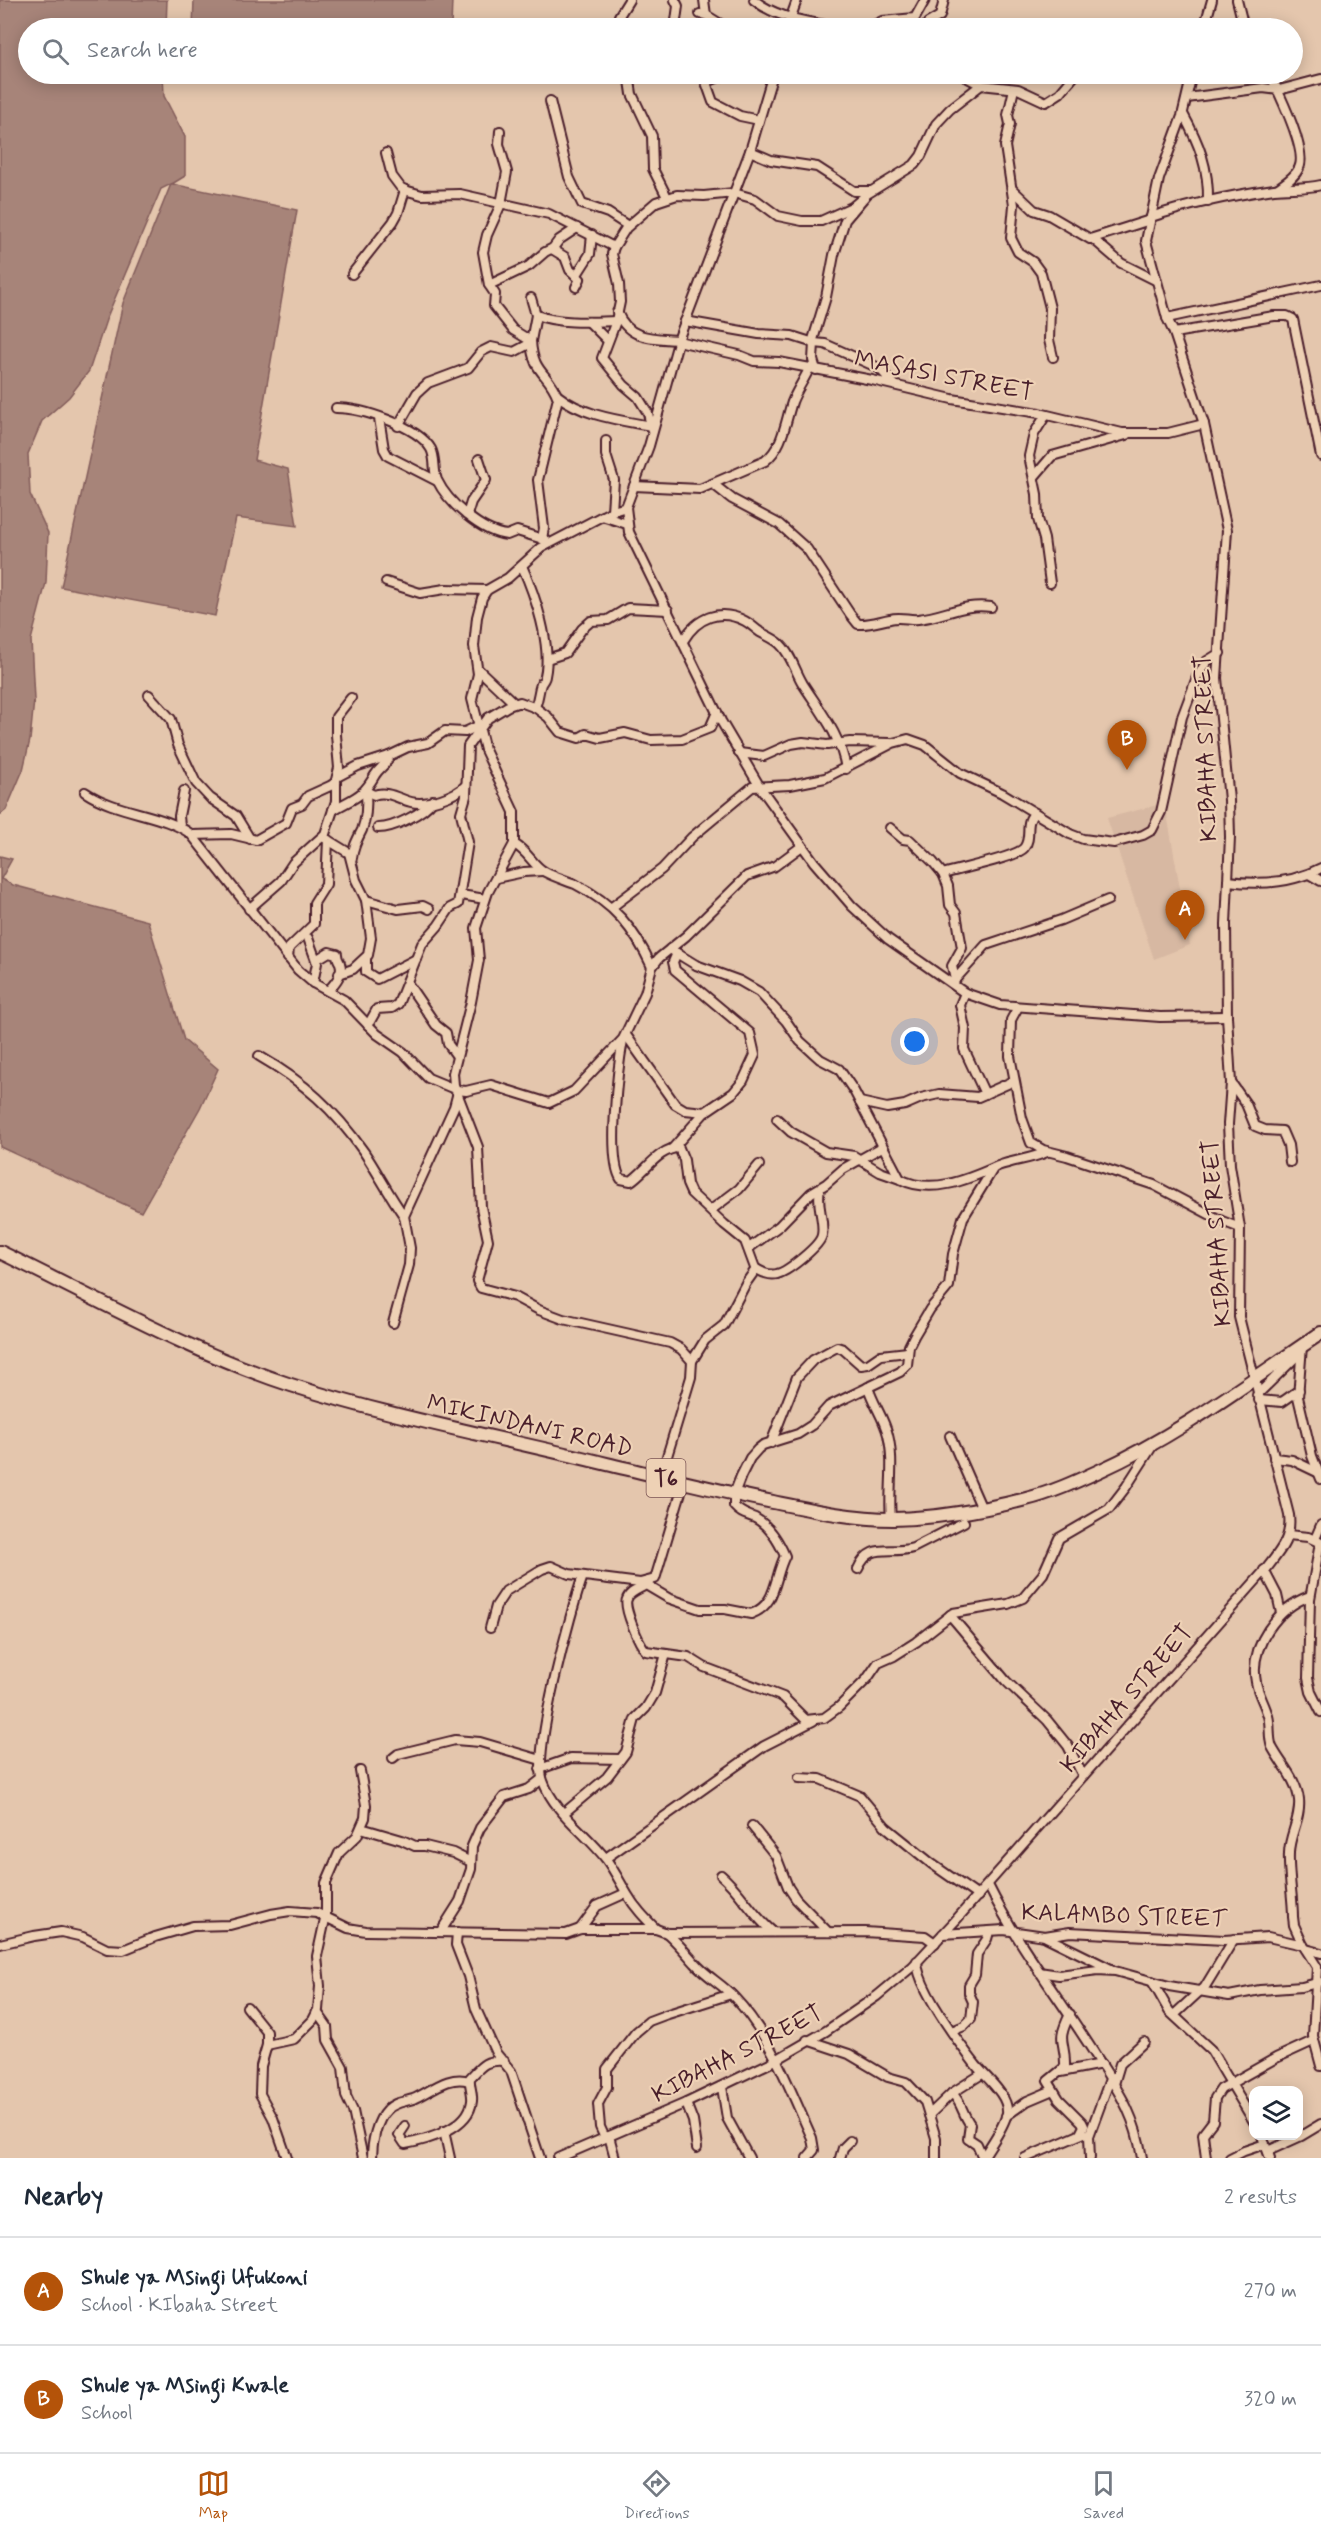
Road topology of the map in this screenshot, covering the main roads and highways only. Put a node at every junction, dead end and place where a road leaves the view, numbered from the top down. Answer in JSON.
{"nodes":[{"id":1,"x":0,"y":1252,"type":"edge"},
{"id":2,"x":1321,"y":1333,"type":"edge"}],
"edges":[{"from":1,"to":2,"type":"highway","name":"MIKINDANI ROAD","number":"T6"}]}
